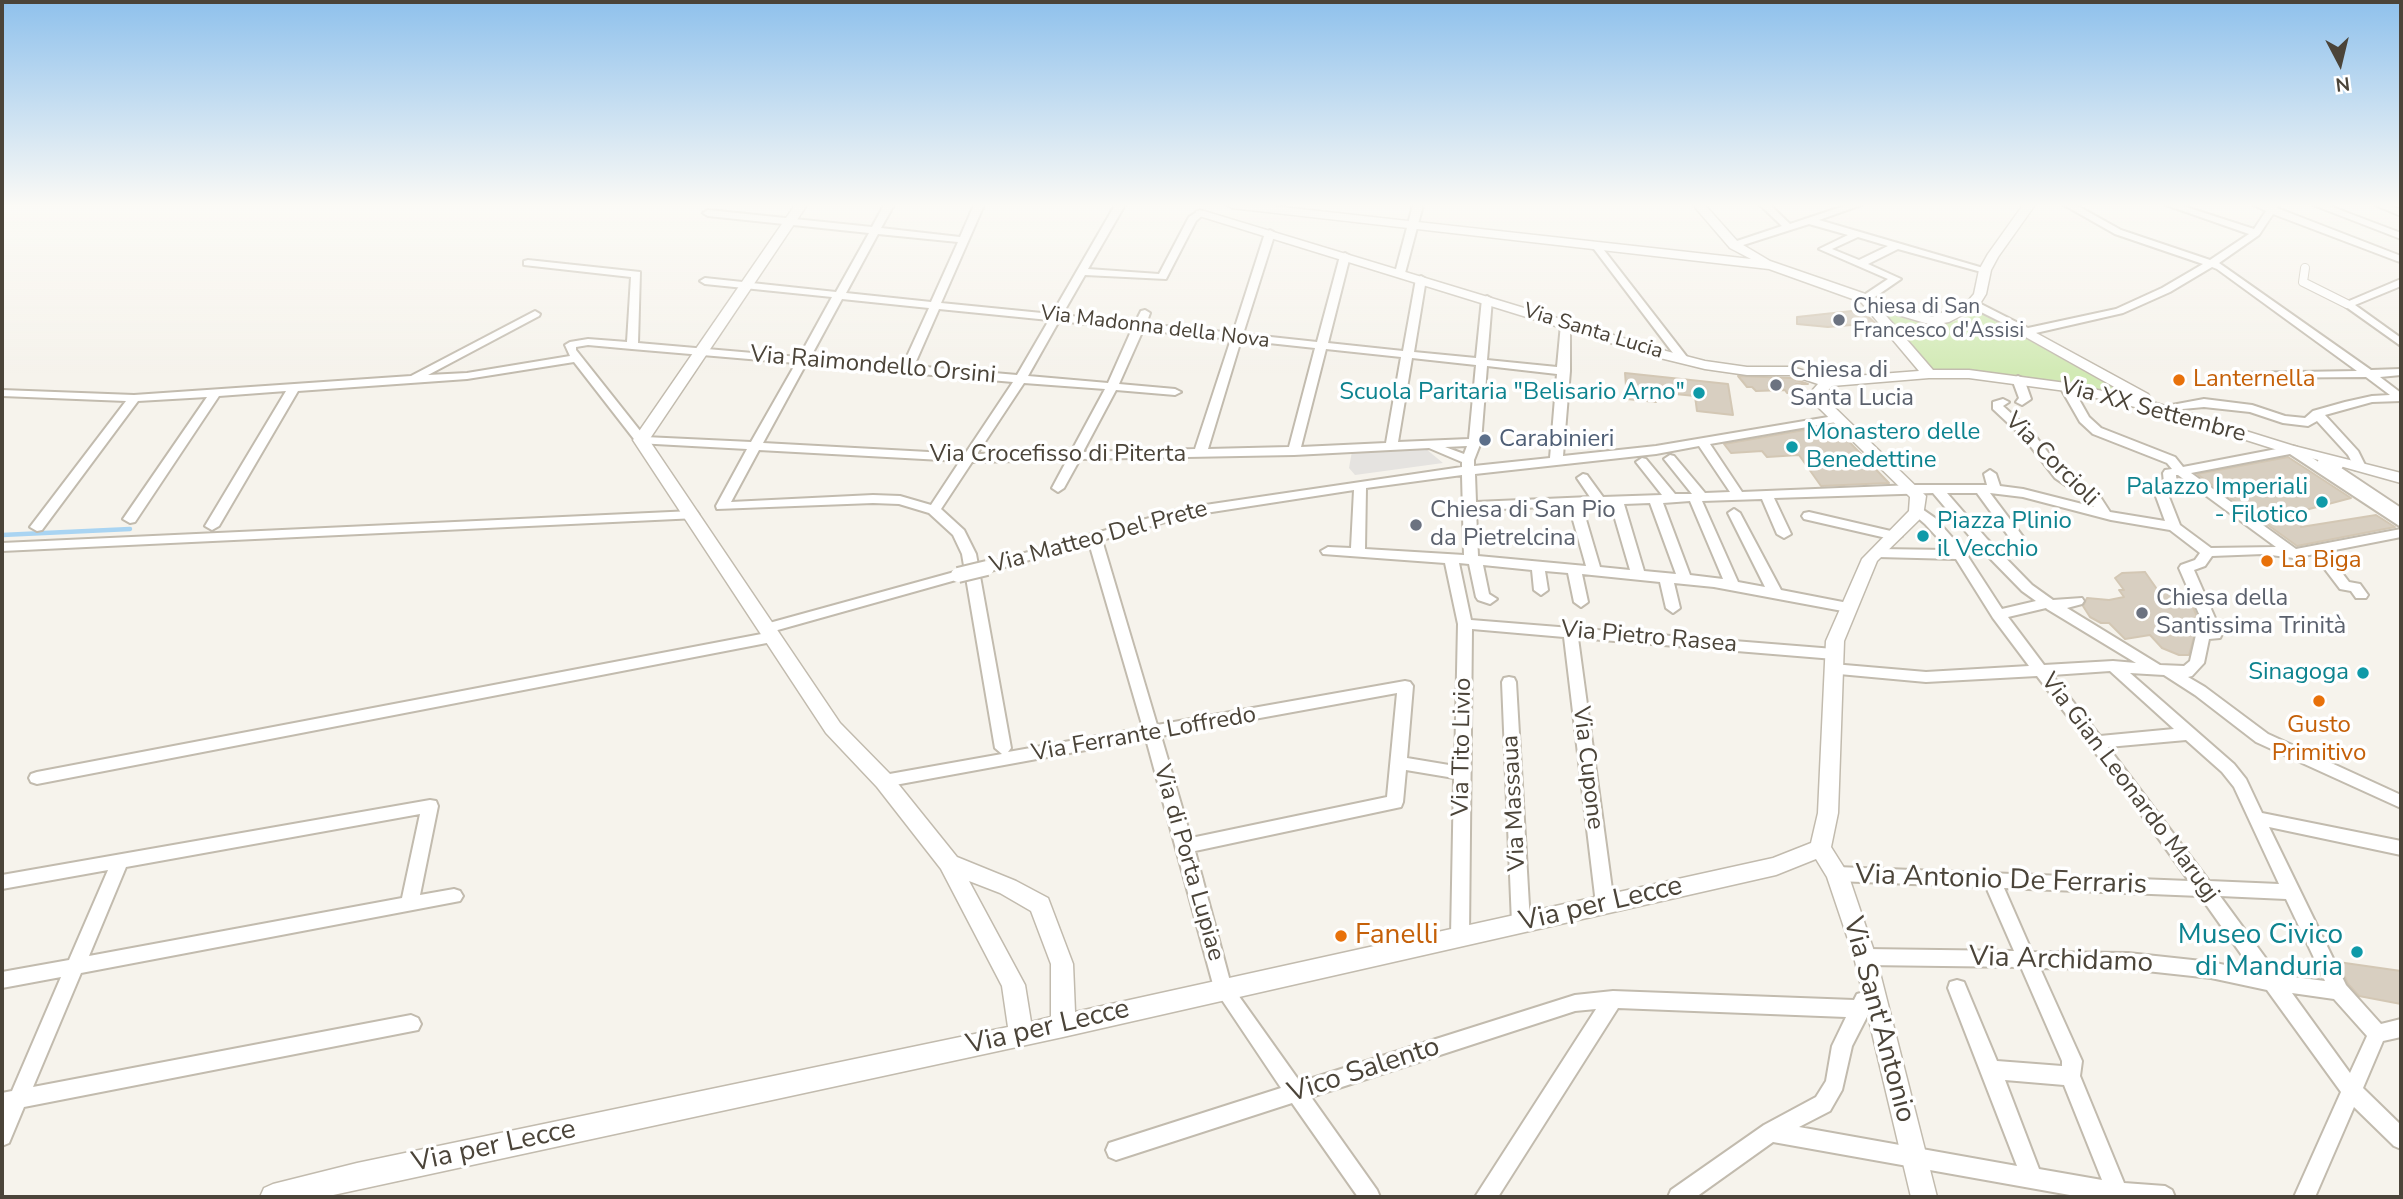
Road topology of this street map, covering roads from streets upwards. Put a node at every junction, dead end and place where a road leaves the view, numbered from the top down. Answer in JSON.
{"nodes":[{"id":1,"x":763,"y":261,"type":"edge"},
{"id":2,"x":858,"y":261,"type":"edge"},
{"id":3,"x":954,"y":261,"type":"edge"},
{"id":4,"x":1087,"y":261,"type":"edge"},
{"id":5,"x":1171,"y":261,"type":"edge"},
{"id":6,"x":1261,"y":261,"type":"edge"},
{"id":7,"x":1344,"y":261,"type":"edge"},
{"id":8,"x":1361,"y":261,"type":"edge"},
{"id":9,"x":1403,"y":261,"type":"edge"},
{"id":10,"x":1608,"y":261,"type":"edge"},
{"id":11,"x":1732,"y":261,"type":"edge"},
{"id":12,"x":1764,"y":261,"type":"edge"},
{"id":13,"x":1852,"y":261,"type":"edge"},
{"id":14,"x":1865,"y":261,"type":"edge"},
{"id":15,"x":1951,"y":261,"type":"edge"},
{"id":16,"x":1991,"y":261,"type":"edge"},
{"id":17,"x":2202,"y":261,"type":"edge"},
{"id":18,"x":2215,"y":261,"type":"edge"},
{"id":19,"x":528,"y":263,"type":"dead end"},
{"id":20,"x":1859,"y":264,"type":"junction"},
{"id":21,"x":2211,"y":264,"type":"junction"},
{"id":22,"x":1771,"y":265,"type":"junction"},
{"id":23,"x":2305,"y":268,"type":"dead end"},
{"id":24,"x":1985,"y":270,"type":"junction"},
{"id":25,"x":1081,"y":272,"type":"junction"},
{"id":26,"x":1400,"y":273,"type":"junction"},
{"id":27,"x":1421,"y":279,"type":"junction"},
{"id":28,"x":705,"y":281,"type":"dead end"},
{"id":29,"x":2400,"y":284,"type":"edge"},
{"id":30,"x":747,"y":285,"type":"junction"},
{"id":31,"x":839,"y":294,"type":"junction"},
{"id":32,"x":1487,"y":299,"type":"junction"},
{"id":33,"x":1865,"y":299,"type":"junction"},
{"id":34,"x":934,"y":304,"type":"junction"},
{"id":35,"x":1973,"y":304,"type":"junction"},
{"id":36,"x":2347,"y":304,"type":"junction"},
{"id":37,"x":1145,"y":313,"type":"dead end"},
{"id":38,"x":535,"y":314,"type":"dead end"},
{"id":39,"x":1056,"y":316,"type":"junction"},
{"id":40,"x":1139,"y":324,"type":"junction"},
{"id":41,"x":1566,"y":324,"type":"junction"},
{"id":42,"x":2027,"y":332,"type":"junction"},
{"id":43,"x":1237,"y":337,"type":"junction"},
{"id":44,"x":2401,"y":343,"type":"edge"},
{"id":45,"x":632,"y":346,"type":"junction"},
{"id":46,"x":1321,"y":347,"type":"junction"},
{"id":47,"x":702,"y":352,"type":"junction"},
{"id":48,"x":1406,"y":355,"type":"junction"},
{"id":49,"x":578,"y":358,"type":"junction"},
{"id":50,"x":1683,"y":359,"type":"junction"},
{"id":51,"x":803,"y":360,"type":"junction"},
{"id":52,"x":1482,"y":364,"type":"junction"},
{"id":53,"x":907,"y":369,"type":"junction"},
{"id":54,"x":1564,"y":371,"type":"junction"},
{"id":55,"x":2401,"y":372,"type":"edge"},
{"id":56,"x":1929,"y":374,"type":"junction"},
{"id":57,"x":2369,"y":374,"type":"junction"},
{"id":58,"x":2237,"y":376,"type":"dead end"},
{"id":59,"x":1021,"y":378,"type":"junction"},
{"id":60,"x":2018,"y":379,"type":"junction"},
{"id":61,"x":410,"y":380,"type":"junction"},
{"id":62,"x":1828,"y":382,"type":"junction"},
{"id":63,"x":295,"y":386,"type":"junction"},
{"id":64,"x":1112,"y":387,"type":"junction"},
{"id":65,"x":2066,"y":387,"type":"junction"},
{"id":66,"x":1175,"y":392,"type":"dead end"},
{"id":67,"x":2,"y":393,"type":"edge"},
{"id":68,"x":215,"y":393,"type":"junction"},
{"id":69,"x":2120,"y":393,"type":"junction"},
{"id":70,"x":134,"y":398,"type":"junction"},
{"id":71,"x":2401,"y":398,"type":"edge"},
{"id":72,"x":2022,"y":402,"type":"dead end"},
{"id":73,"x":2000,"y":405,"type":"dead end"},
{"id":74,"x":2165,"y":409,"type":"junction"},
{"id":75,"x":2317,"y":414,"type":"junction"},
{"id":76,"x":1836,"y":418,"type":"junction"},
{"id":77,"x":641,"y":440,"type":"junction"},
{"id":78,"x":1475,"y":442,"type":"junction"},
{"id":79,"x":1703,"y":443,"type":"junction"},
{"id":80,"x":1430,"y":445,"type":"junction"},
{"id":81,"x":1391,"y":447,"type":"junction"},
{"id":82,"x":753,"y":448,"type":"junction"},
{"id":83,"x":2292,"y":450,"type":"junction"},
{"id":84,"x":1294,"y":451,"type":"junction"},
{"id":85,"x":1200,"y":454,"type":"junction"},
{"id":86,"x":969,"y":458,"type":"junction"},
{"id":87,"x":1075,"y":458,"type":"junction"},
{"id":88,"x":1671,"y":459,"type":"dead end"},
{"id":89,"x":1556,"y":462,"type":"junction"},
{"id":90,"x":1643,"y":462,"type":"dead end"},
{"id":91,"x":1469,"y":466,"type":"junction"},
{"id":92,"x":2360,"y":467,"type":"junction"},
{"id":93,"x":2179,"y":470,"type":"junction"},
{"id":94,"x":1990,"y":474,"type":"dead end"},
{"id":95,"x":1583,"y":478,"type":"dead end"},
{"id":96,"x":2401,"y":480,"type":"edge"},
{"id":97,"x":1360,"y":487,"type":"junction"},
{"id":98,"x":1058,"y":488,"type":"dead end"},
{"id":99,"x":1913,"y":489,"type":"junction"},
{"id":100,"x":1937,"y":489,"type":"junction"},
{"id":101,"x":1981,"y":489,"type":"junction"},
{"id":102,"x":1995,"y":489,"type":"junction"},
{"id":103,"x":1766,"y":494,"type":"junction"},
{"id":104,"x":1738,"y":495,"type":"junction"},
{"id":105,"x":1698,"y":496,"type":"junction"},
{"id":106,"x":1671,"y":498,"type":"junction"},
{"id":107,"x":1655,"y":499,"type":"junction"},
{"id":108,"x":1616,"y":500,"type":"junction"},
{"id":109,"x":1599,"y":501,"type":"junction"},
{"id":110,"x":1574,"y":503,"type":"junction"},
{"id":111,"x":1470,"y":506,"type":"junction"},
{"id":112,"x":934,"y":510,"type":"junction"},
{"id":113,"x":1917,"y":512,"type":"junction"},
{"id":114,"x":1734,"y":513,"type":"dead end"},
{"id":115,"x":2104,"y":513,"type":"junction"},
{"id":116,"x":2401,"y":514,"type":"edge"},
{"id":117,"x":692,"y":515,"type":"junction"},
{"id":118,"x":1809,"y":516,"type":"dead end"},
{"id":119,"x":130,"y":519,"type":"dead end"},
{"id":120,"x":2401,"y":523,"type":"edge"},
{"id":121,"x":212,"y":526,"type":"dead end"},
{"id":122,"x":37,"y":527,"type":"dead end"},
{"id":123,"x":2174,"y":527,"type":"junction"},
{"id":124,"x":2401,"y":533,"type":"edge"},
{"id":125,"x":1784,"y":534,"type":"dead end"},
{"id":126,"x":1895,"y":536,"type":"junction"},
{"id":127,"x":1094,"y":537,"type":"junction"},
{"id":128,"x":2017,"y":538,"type":"dead end"},
{"id":129,"x":2,"y":547,"type":"edge"},
{"id":130,"x":1328,"y":551,"type":"dead end"},
{"id":131,"x":2208,"y":552,"type":"junction"},
{"id":132,"x":1358,"y":553,"type":"junction"},
{"id":133,"x":1878,"y":554,"type":"junction"},
{"id":134,"x":2294,"y":554,"type":"junction"},
{"id":135,"x":1960,"y":555,"type":"junction"},
{"id":136,"x":1451,"y":559,"type":"junction"},
{"id":137,"x":1473,"y":560,"type":"junction"},
{"id":138,"x":2328,"y":564,"type":"dead end"},
{"id":139,"x":1538,"y":566,"type":"junction"},
{"id":140,"x":1574,"y":570,"type":"junction"},
{"id":141,"x":1595,"y":572,"type":"junction"},
{"id":142,"x":1637,"y":575,"type":"junction"},
{"id":143,"x":1666,"y":578,"type":"junction"},
{"id":144,"x":1685,"y":580,"type":"junction"},
{"id":145,"x":1732,"y":585,"type":"junction"},
{"id":146,"x":1541,"y":590,"type":"dead end"},
{"id":147,"x":1775,"y":592,"type":"junction"},
{"id":148,"x":2361,"y":595,"type":"dead end"},
{"id":149,"x":1490,"y":599,"type":"dead end"},
{"id":150,"x":2077,"y":601,"type":"dead end"},
{"id":151,"x":1581,"y":602,"type":"dead end"},
{"id":152,"x":2050,"y":605,"type":"junction"},
{"id":153,"x":1848,"y":607,"type":"junction"},
{"id":154,"x":1674,"y":608,"type":"dead end"},
{"id":155,"x":1998,"y":615,"type":"junction"},
{"id":156,"x":1465,"y":624,"type":"junction"},
{"id":157,"x":1570,"y":631,"type":"junction"},
{"id":158,"x":770,"y":632,"type":"junction"},
{"id":159,"x":1834,"y":661,"type":"junction"},
{"id":160,"x":2113,"y":666,"type":"junction"},
{"id":161,"x":2040,"y":670,"type":"junction"},
{"id":162,"x":2163,"y":671,"type":"junction"},
{"id":163,"x":1510,"y":682,"type":"dead end"},
{"id":164,"x":1152,"y":734,"type":"junction"},
{"id":165,"x":2189,"y":734,"type":"junction"},
{"id":166,"x":2095,"y":742,"type":"junction"},
{"id":167,"x":1003,"y":748,"type":"dead end"},
{"id":168,"x":1398,"y":763,"type":"junction"},
{"id":169,"x":1462,"y":773,"type":"junction"},
{"id":170,"x":37,"y":778,"type":"dead end"},
{"id":171,"x":884,"y":781,"type":"junction"},
{"id":172,"x":2401,"y":802,"type":"edge"},
{"id":173,"x":2256,"y":818,"type":"junction"},
{"id":174,"x":1185,"y":846,"type":"junction"},
{"id":175,"x":1821,"y":848,"type":"junction"},
{"id":176,"x":2401,"y":848,"type":"edge"},
{"id":177,"x":120,"y":862,"type":"junction"},
{"id":178,"x":949,"y":863,"type":"junction"},
{"id":179,"x":1837,"y":874,"type":"junction"},
{"id":180,"x":1992,"y":881,"type":"junction"},
{"id":181,"x":2,"y":882,"type":"edge"},
{"id":182,"x":2206,"y":888,"type":"junction"},
{"id":183,"x":2291,"y":892,"type":"junction"},
{"id":184,"x":454,"y":896,"type":"dead end"},
{"id":185,"x":411,"y":903,"type":"junction"},
{"id":186,"x":1605,"y":904,"type":"junction"},
{"id":187,"x":1521,"y":923,"type":"junction"},
{"id":188,"x":1460,"y":936,"type":"junction"},
{"id":189,"x":2025,"y":958,"type":"junction"},
{"id":190,"x":76,"y":966,"type":"junction"},
{"id":191,"x":1868,"y":968,"type":"junction"},
{"id":192,"x":2,"y":980,"type":"edge"},
{"id":193,"x":2273,"y":983,"type":"junction"},
{"id":194,"x":1223,"y":988,"type":"junction"},
{"id":195,"x":1957,"y":988,"type":"dead end"},
{"id":196,"x":2339,"y":991,"type":"junction"},
{"id":197,"x":1613,"y":999,"type":"junction"},
{"id":198,"x":1862,"y":1009,"type":"junction"},
{"id":199,"x":411,"y":1024,"type":"dead end"},
{"id":200,"x":1063,"y":1026,"type":"junction"},
{"id":201,"x":2401,"y":1028,"type":"edge"},
{"id":202,"x":2377,"y":1034,"type":"junction"},
{"id":203,"x":1021,"y":1035,"type":"junction"},
{"id":204,"x":1991,"y":1070,"type":"junction"},
{"id":205,"x":2070,"y":1076,"type":"junction"},
{"id":206,"x":2350,"y":1089,"type":"junction"},
{"id":207,"x":1296,"y":1093,"type":"junction"},
{"id":208,"x":10,"y":1100,"type":"edge"},
{"id":209,"x":1771,"y":1132,"type":"junction"},
{"id":210,"x":2,"y":1136,"type":"edge"},
{"id":211,"x":2401,"y":1139,"type":"edge"},
{"id":212,"x":1116,"y":1150,"type":"dead end"},
{"id":213,"x":1914,"y":1159,"type":"junction"},
{"id":214,"x":2032,"y":1179,"type":"junction"},
{"id":215,"x":350,"y":1187,"type":"edge"},
{"id":216,"x":2118,"y":1193,"type":"junction"},
{"id":217,"x":274,"y":1197,"type":"edge"},
{"id":218,"x":1370,"y":1197,"type":"edge"},
{"id":219,"x":1486,"y":1197,"type":"edge"},
{"id":220,"x":1678,"y":1197,"type":"edge"},
{"id":221,"x":1924,"y":1197,"type":"edge"},
{"id":222,"x":2165,"y":1197,"type":"edge"},
{"id":223,"x":2304,"y":1197,"type":"edge"}],
"edges":[{"from":1,"to":30,"type":"street"},
{"from":2,"to":31,"type":"street"},
{"from":3,"to":34,"type":"street"},
{"from":4,"to":25,"type":"street"},
{"from":5,"to":25,"type":"street"},
{"from":6,"to":43,"type":"street"},
{"from":7,"to":46,"type":"street"},
{"from":8,"to":26,"type":"street","name":"Via Santa Lucia"},
{"from":9,"to":26,"type":"street"},
{"from":10,"to":50,"type":"street"},
{"from":11,"to":22,"type":"street"},
{"from":12,"to":22,"type":"street"},
{"from":13,"to":20,"type":"street"},
{"from":14,"to":20,"type":"street"},
{"from":15,"to":24,"type":"street"},
{"from":16,"to":24,"type":"street"},
{"from":17,"to":21,"type":"street"},
{"from":18,"to":21,"type":"street"},
{"from":19,"to":45,"type":"street"},
{"from":20,"to":33,"type":"street"},
{"from":21,"to":42,"type":"street"},
{"from":21,"to":57,"type":"street"},
{"from":22,"to":33,"type":"street"},
{"from":23,"to":36,"type":"street"},
{"from":24,"to":35,"type":"street"},
{"from":25,"to":39,"type":"street"},
{"from":26,"to":27,"type":"street","name":"Via Santa Lucia"},
{"from":27,"to":32,"type":"street","name":"Via Santa Lucia"},
{"from":27,"to":48,"type":"street"},
{"from":28,"to":30,"type":"street","name":"Via Madonna della Nova"},
{"from":29,"to":36,"type":"street"},
{"from":30,"to":31,"type":"street","name":"Via Madonna della Nova"},
{"from":30,"to":47,"type":"street"},
{"from":31,"to":34,"type":"street","name":"Via Madonna della Nova"},
{"from":31,"to":51,"type":"street"},
{"from":32,"to":41,"type":"street","name":"Via Santa Lucia"},
{"from":32,"to":52,"type":"street"},
{"from":33,"to":35,"type":"street"},
{"from":33,"to":56,"type":"street"},
{"from":34,"to":39,"type":"street","name":"Via Madonna della Nova"},
{"from":34,"to":53,"type":"street"},
{"from":35,"to":42,"type":"street"},
{"from":36,"to":44,"type":"street"},
{"from":37,"to":40,"type":"street"},
{"from":38,"to":61,"type":"street"},
{"from":39,"to":40,"type":"street","name":"Via Madonna della Nova"},
{"from":39,"to":59,"type":"street"},
{"from":40,"to":43,"type":"street","name":"Via Madonna della Nova"},
{"from":40,"to":64,"type":"street"},
{"from":41,"to":50,"type":"street","name":"Via Santa Lucia"},
{"from":41,"to":54,"type":"street"},
{"from":42,"to":69,"type":"street"},
{"from":43,"to":46,"type":"street","name":"Via Madonna della Nova"},
{"from":43,"to":85,"type":"street"},
{"from":45,"to":47,"type":"street","name":"Via Raimondello Orsini"},
{"from":45,"to":49,"type":"street","name":"Via Raimondello Orsini"},
{"from":46,"to":48,"type":"street","name":"Via Madonna della Nova"},
{"from":46,"to":84,"type":"street"},
{"from":47,"to":51,"type":"street","name":"Via Raimondello Orsini"},
{"from":47,"to":77,"type":"street"},
{"from":48,"to":52,"type":"street","name":"Via Madonna della Nova"},
{"from":48,"to":81,"type":"street"},
{"from":49,"to":61,"type":"street"},
{"from":49,"to":77,"type":"street"},
{"from":50,"to":62,"type":"street","name":"Via Santa Lucia"},
{"from":51,"to":53,"type":"street","name":"Via Raimondello Orsini"},
{"from":51,"to":82,"type":"street"},
{"from":52,"to":54,"type":"street","name":"Via Madonna della Nova"},
{"from":52,"to":78,"type":"street"},
{"from":53,"to":59,"type":"street","name":"Via Raimondello Orsini"},
{"from":54,"to":89,"type":"street"},
{"from":55,"to":57,"type":"street"},
{"from":56,"to":60,"type":"street","name":"Via XX Settembre"},
{"from":56,"to":62,"type":"street","name":"Via XX Settembre"},
{"from":57,"to":58,"type":"street"},
{"from":57,"to":71,"type":"street"},
{"from":59,"to":64,"type":"street","name":"Via Raimondello Orsini"},
{"from":59,"to":86,"type":"street"},
{"from":60,"to":65,"type":"street","name":"Via XX Settembre"},
{"from":60,"to":72,"type":"street"},
{"from":61,"to":63,"type":"street"},
{"from":62,"to":76,"type":"street"},
{"from":63,"to":68,"type":"street"},
{"from":63,"to":121,"type":"street"},
{"from":64,"to":66,"type":"street","name":"Via Raimondello Orsini"},
{"from":64,"to":87,"type":"street"},
{"from":65,"to":69,"type":"street","name":"Via XX Settembre"},
{"from":65,"to":93,"type":"street"},
{"from":67,"to":70,"type":"street"},
{"from":68,"to":70,"type":"street"},
{"from":68,"to":119,"type":"street"},
{"from":69,"to":74,"type":"street","name":"Via XX Settembre"},
{"from":70,"to":122,"type":"street"},
{"from":71,"to":75,"type":"street"},
{"from":73,"to":115,"type":"street","name":"Via Corcioli"},
{"from":74,"to":75,"type":"street"},
{"from":74,"to":83,"type":"street","name":"Via XX Settembre"},
{"from":75,"to":92,"type":"street"},
{"from":76,"to":79,"type":"street","name":"Via Matteo Del Prete"},
{"from":76,"to":99,"type":"street"},
{"from":77,"to":82,"type":"street","name":"Via Crocefisso di Piterta"},
{"from":77,"to":117,"type":"street"},
{"from":78,"to":80,"type":"street","name":"Via Crocefisso di Piterta"},
{"from":78,"to":91,"type":"street"},
{"from":79,"to":89,"type":"street","name":"Via Matteo Del Prete"},
{"from":79,"to":104,"type":"street"},
{"from":80,"to":81,"type":"street","name":"Via Crocefisso di Piterta"},
{"from":80,"to":91,"type":"street"},
{"from":81,"to":84,"type":"street","name":"Via Crocefisso di Piterta"},
{"from":82,"to":86,"type":"street","name":"Via Crocefisso di Piterta"},
{"from":82,"to":112,"type":"street"},
{"from":83,"to":92,"type":"street","name":"Via XX Settembre"},
{"from":83,"to":93,"type":"street"},
{"from":83,"to":120,"type":"street"},
{"from":84,"to":85,"type":"street","name":"Via Crocefisso di Piterta"},
{"from":85,"to":87,"type":"street","name":"Via Crocefisso di Piterta"},
{"from":86,"to":87,"type":"street","name":"Via Crocefisso di Piterta"},
{"from":86,"to":112,"type":"street"},
{"from":87,"to":98,"type":"street"},
{"from":88,"to":105,"type":"street"},
{"from":89,"to":91,"type":"street","name":"Via Matteo Del Prete"},
{"from":90,"to":106,"type":"street"},
{"from":91,"to":97,"type":"street","name":"Via Matteo Del Prete"},
{"from":91,"to":111,"type":"street"},
{"from":92,"to":96,"type":"street","name":"Via XX Settembre"},
{"from":93,"to":123,"type":"street"},
{"from":93,"to":134,"type":"street"},
{"from":94,"to":102,"type":"street"},
{"from":95,"to":109,"type":"street"},
{"from":96,"to":116,"type":"street"},
{"from":97,"to":127,"type":"street","name":"Via Matteo Del Prete"},
{"from":97,"to":132,"type":"street"},
{"from":99,"to":100,"type":"street"},
{"from":99,"to":103,"type":"street"},
{"from":99,"to":113,"type":"street"},
{"from":100,"to":101,"type":"street"},
{"from":100,"to":152,"type":"street"},
{"from":101,"to":102,"type":"street"},
{"from":101,"to":128,"type":"street"},
{"from":102,"to":115,"type":"street"},
{"from":103,"to":104,"type":"street"},
{"from":103,"to":125,"type":"street"},
{"from":104,"to":105,"type":"street"},
{"from":105,"to":106,"type":"street"},
{"from":105,"to":145,"type":"street"},
{"from":106,"to":107,"type":"street"},
{"from":107,"to":108,"type":"street"},
{"from":107,"to":144,"type":"street"},
{"from":108,"to":109,"type":"street"},
{"from":108,"to":142,"type":"street"},
{"from":109,"to":110,"type":"street"},
{"from":110,"to":111,"type":"street"},
{"from":110,"to":141,"type":"street"},
{"from":111,"to":137,"type":"street"},
{"from":112,"to":167,"type":"street"},
{"from":113,"to":126,"type":"street"},
{"from":113,"to":135,"type":"street"},
{"from":114,"to":147,"type":"street"},
{"from":115,"to":123,"type":"street"},
{"from":117,"to":129,"type":"street"},
{"from":117,"to":158,"type":"street"},
{"from":118,"to":126,"type":"street"},
{"from":123,"to":131,"type":"street"},
{"from":124,"to":134,"type":"street"},
{"from":126,"to":133,"type":"street"},
{"from":127,"to":158,"type":"street","name":"Via Matteo Del Prete","bridge":true},
{"from":127,"to":164,"type":"street","name":"Via di Porta Lupiae"},
{"from":130,"to":132,"type":"street"},
{"from":131,"to":134,"type":"street"},
{"from":131,"to":162,"type":"street"},
{"from":132,"to":136,"type":"street"},
{"from":133,"to":135,"type":"street"},
{"from":133,"to":153,"type":"street"},
{"from":135,"to":155,"type":"street","name":"Via Gian Leonardo Marugj"},
{"from":136,"to":137,"type":"street"},
{"from":136,"to":156,"type":"street","name":"Via Tito Livio"},
{"from":137,"to":139,"type":"street"},
{"from":137,"to":149,"type":"street"},
{"from":138,"to":148,"type":"street"},
{"from":139,"to":140,"type":"street"},
{"from":139,"to":146,"type":"street"},
{"from":140,"to":141,"type":"street"},
{"from":140,"to":151,"type":"street"},
{"from":141,"to":142,"type":"street"},
{"from":142,"to":143,"type":"street"},
{"from":143,"to":144,"type":"street"},
{"from":143,"to":154,"type":"street"},
{"from":144,"to":145,"type":"street"},
{"from":145,"to":147,"type":"street"},
{"from":147,"to":153,"type":"street"},
{"from":150,"to":152,"type":"street"},
{"from":152,"to":155,"type":"street"},
{"from":152,"to":162,"type":"street"},
{"from":153,"to":159,"type":"street"},
{"from":155,"to":161,"type":"street","name":"Via Gian Leonardo Marugj"},
{"from":156,"to":157,"type":"street","name":"Via Pietro Rasea"},
{"from":156,"to":169,"type":"street","name":"Via Tito Livio"},
{"from":157,"to":159,"type":"street","name":"Via Pietro Rasea"},
{"from":157,"to":186,"type":"street","name":"Via Cupone"},
{"from":158,"to":170,"type":"street","name":"Via Matteo Del Prete"},
{"from":158,"to":171,"type":"street"},
{"from":159,"to":161,"type":"street","name":"Via Pietro Rasea"},
{"from":159,"to":175,"type":"street"},
{"from":160,"to":161,"type":"street","name":"Via Pietro Rasea"},
{"from":160,"to":162,"type":"street","name":"Via Pietro Rasea"},
{"from":160,"to":165,"type":"street"},
{"from":161,"to":166,"type":"street","name":"Via Gian Leonardo Marugj"},
{"from":162,"to":172,"type":"street"},
{"from":163,"to":187,"type":"street","name":"Via Massaua"},
{"from":164,"to":168,"type":"street","name":"Via Ferrante Loffredo"},
{"from":164,"to":171,"type":"street","name":"Via Ferrante Loffredo"},
{"from":164,"to":174,"type":"street","name":"Via di Porta Lupiae"},
{"from":165,"to":166,"type":"street"},
{"from":165,"to":173,"type":"street"},
{"from":166,"to":182,"type":"street","name":"Via Gian Leonardo Marugj"},
{"from":168,"to":169,"type":"street"},
{"from":168,"to":174,"type":"street"},
{"from":169,"to":188,"type":"street","name":"Via Tito Livio"},
{"from":171,"to":178,"type":"street"},
{"from":173,"to":176,"type":"street"},
{"from":173,"to":183,"type":"street"},
{"from":174,"to":194,"type":"street","name":"Via di Porta Lupiae"},
{"from":175,"to":179,"type":"street","name":"Via Sant'Antonio"},
{"from":175,"to":186,"type":"street","name":"Via per Lecce"},
{"from":177,"to":181,"type":"street"},
{"from":177,"to":185,"type":"street"},
{"from":177,"to":190,"type":"street"},
{"from":178,"to":200,"type":"street"},
{"from":178,"to":203,"type":"street"},
{"from":179,"to":180,"type":"street","name":"Via Antonio De Ferraris"},
{"from":179,"to":191,"type":"street","name":"Via Sant'Antonio"},
{"from":180,"to":182,"type":"street","name":"Via Antonio De Ferraris"},
{"from":180,"to":189,"type":"street"},
{"from":182,"to":183,"type":"street","name":"Via Antonio De Ferraris"},
{"from":182,"to":193,"type":"street","name":"Via Gian Leonardo Marugj"},
{"from":183,"to":196,"type":"street"},
{"from":184,"to":185,"type":"street"},
{"from":185,"to":190,"type":"street"},
{"from":186,"to":187,"type":"street","name":"Via per Lecce"},
{"from":187,"to":188,"type":"street","name":"Via per Lecce"},
{"from":188,"to":194,"type":"street","name":"Via per Lecce"},
{"from":189,"to":191,"type":"street","name":"Via Archidamo"},
{"from":189,"to":193,"type":"street","name":"Via Archidamo"},
{"from":189,"to":205,"type":"street"},
{"from":190,"to":192,"type":"street"},
{"from":190,"to":208,"type":"street"},
{"from":191,"to":198,"type":"street"},
{"from":191,"to":213,"type":"street","name":"Via Sant'Antonio"},
{"from":193,"to":196,"type":"street","name":"Via Archidamo"},
{"from":193,"to":206,"type":"street","name":"Via Gian Leonardo Marugj"},
{"from":194,"to":200,"type":"street","name":"Via per Lecce"},
{"from":194,"to":207,"type":"street","name":"Via di Porta Lupiae"},
{"from":195,"to":204,"type":"street"},
{"from":196,"to":202,"type":"street"},
{"from":197,"to":198,"type":"street","name":"Vico Salento"},
{"from":197,"to":207,"type":"street","name":"Vico Salento"},
{"from":197,"to":219,"type":"street"},
{"from":198,"to":209,"type":"street"},
{"from":199,"to":208,"type":"street"},
{"from":200,"to":203,"type":"street","name":"Via per Lecce"},
{"from":201,"to":202,"type":"street"},
{"from":202,"to":206,"type":"street"},
{"from":203,"to":215,"type":"street","name":"Via per Lecce"},
{"from":204,"to":205,"type":"street"},
{"from":204,"to":214,"type":"street"},
{"from":205,"to":216,"type":"street"},
{"from":206,"to":211,"type":"street","name":"Via Gian Leonardo Marugj"},
{"from":206,"to":223,"type":"street"},
{"from":207,"to":212,"type":"street","name":"Vico Salento"},
{"from":207,"to":218,"type":"street","name":"Via di Porta Lupiae"},
{"from":208,"to":210,"type":"street"},
{"from":209,"to":213,"type":"street"},
{"from":209,"to":220,"type":"street"},
{"from":213,"to":214,"type":"street"},
{"from":213,"to":221,"type":"street","name":"Via Sant'Antonio"},
{"from":214,"to":216,"type":"street"},
{"from":215,"to":217,"type":"street","name":"Via per Lecce"},
{"from":216,"to":222,"type":"street"}]}
